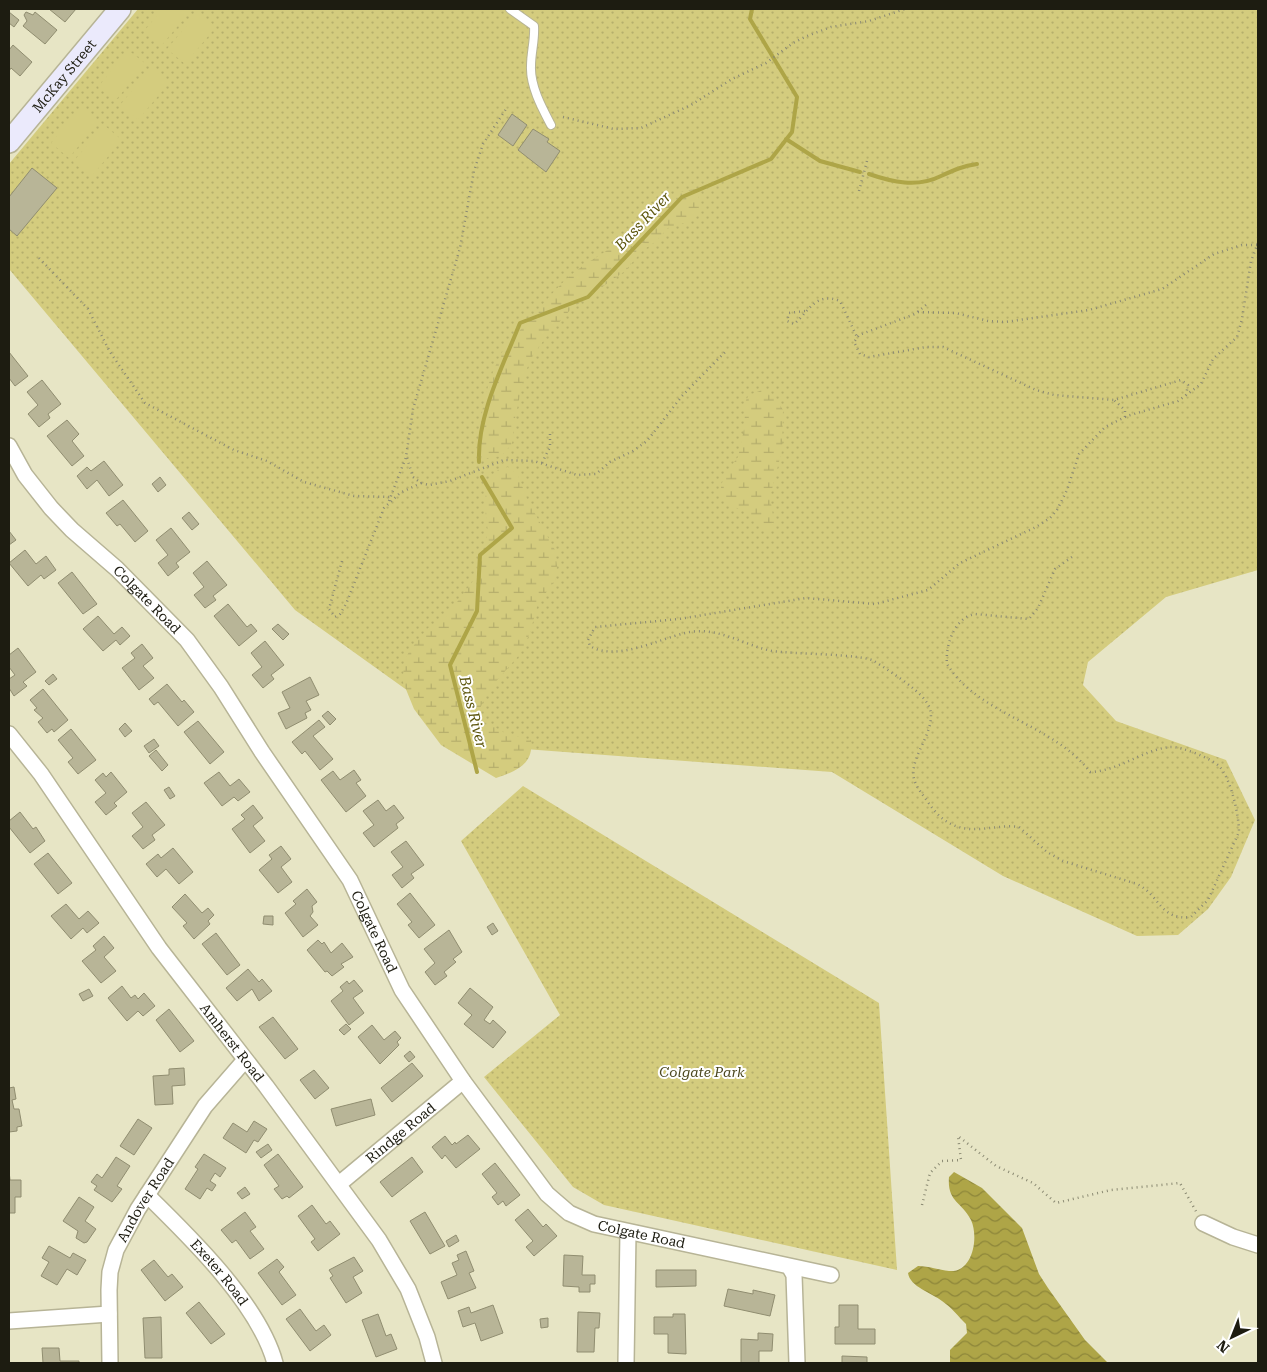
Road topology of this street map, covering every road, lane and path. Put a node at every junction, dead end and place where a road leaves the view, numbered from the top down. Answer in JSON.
{"nodes":[{"id":1,"x":120,"y":9,"type":"edge"},
{"id":2,"x":510,"y":9,"type":"edge"},
{"id":3,"x":905,"y":9,"type":"edge"},
{"id":4,"x":506,"y":109,"type":"dead end"},
{"id":5,"x":563,"y":117,"type":"dead end"},
{"id":6,"x":551,"y":125,"type":"dead end"},
{"id":7,"x":9,"y":142,"type":"edge"},
{"id":8,"x":867,"y":161,"type":"dead end"},
{"id":9,"x":859,"y":191,"type":"dead end"},
{"id":10,"x":1258,"y":244,"type":"edge"},
{"id":11,"x":38,"y":258,"type":"dead end"},
{"id":12,"x":926,"y":305,"type":"dead end"},
{"id":13,"x":805,"y":311,"type":"junction"},
{"id":14,"x":918,"y":312,"type":"junction"},
{"id":15,"x":857,"y":336,"type":"junction"},
{"id":16,"x":727,"y":350,"type":"dead end"},
{"id":17,"x":1186,"y":397,"type":"junction"},
{"id":18,"x":1114,"y":400,"type":"junction"},
{"id":19,"x":1125,"y":417,"type":"junction"},
{"id":20,"x":550,"y":432,"type":"dead end"},
{"id":21,"x":9,"y":446,"type":"edge"},
{"id":22,"x":406,"y":457,"type":"junction"},
{"id":23,"x":542,"y":463,"type":"junction"},
{"id":24,"x":421,"y":483,"type":"junction"},
{"id":25,"x":391,"y":497,"type":"junction"},
{"id":26,"x":389,"y":502,"type":"junction"},
{"id":27,"x":1072,"y":557,"type":"dead end"},
{"id":28,"x":342,"y":561,"type":"dead end"},
{"id":29,"x":9,"y":734,"type":"edge"},
{"id":30,"x":245,"y":1060,"type":"junction"},
{"id":31,"x":463,"y":1081,"type":"junction"},
{"id":32,"x":339,"y":1184,"type":"junction"},
{"id":33,"x":147,"y":1195,"type":"junction"},
{"id":34,"x":922,"y":1205,"type":"dead end"},
{"id":35,"x":1203,"y":1223,"type":"joint"},
{"id":36,"x":628,"y":1232,"type":"junction"},
{"id":37,"x":1258,"y":1245,"type":"edge"},
{"id":38,"x":790,"y":1268,"type":"junction"},
{"id":39,"x":830,"y":1275,"type":"dead end"},
{"id":40,"x":109,"y":1314,"type":"junction"},
{"id":41,"x":9,"y":1321,"type":"edge"},
{"id":42,"x":110,"y":1363,"type":"edge"},
{"id":43,"x":275,"y":1363,"type":"edge"},
{"id":44,"x":434,"y":1363,"type":"edge"},
{"id":45,"x":626,"y":1363,"type":"edge"},
{"id":46,"x":797,"y":1363,"type":"edge"}],
"edges":[{"from":1,"to":7,"type":"main road","name":"McKay Street"},
{"from":2,"to":6,"type":"lane"},
{"from":3,"to":5,"type":"path"},
{"from":4,"to":22,"type":"path"},
{"from":8,"to":9,"type":"path"},
{"from":10,"to":14,"type":"path"},
{"from":10,"to":17,"type":"path"},
{"from":11,"to":25,"type":"path"},
{"from":12,"to":14,"type":"path"},
{"from":13,"to":13,"type":"path"},
{"from":13,"to":15,"type":"path"},
{"from":14,"to":15,"type":"path"},
{"from":15,"to":18,"type":"path"},
{"from":16,"to":23,"type":"path"},
{"from":17,"to":18,"type":"path"},
{"from":17,"to":19,"type":"path"},
{"from":18,"to":19,"type":"path"},
{"from":19,"to":27,"type":"path"},
{"from":20,"to":23,"type":"path"},
{"from":21,"to":31,"type":"street","name":"Colgate Road"},
{"from":22,"to":24,"type":"path"},
{"from":22,"to":25,"type":"path"},
{"from":23,"to":24,"type":"path"},
{"from":24,"to":26,"type":"path"},
{"from":25,"to":26,"type":"path"},
{"from":26,"to":28,"type":"path"},
{"from":29,"to":30,"type":"street","name":"Amherst Road"},
{"from":30,"to":32,"type":"street","name":"Amherst Road"},
{"from":30,"to":33,"type":"street","name":"Andover Road"},
{"from":31,"to":32,"type":"street","name":"Rindge Road"},
{"from":31,"to":36,"type":"street","name":"Colgate Road"},
{"from":32,"to":44,"type":"street","name":"Amherst Road"},
{"from":33,"to":40,"type":"street","name":"Andover Road"},
{"from":33,"to":43,"type":"street","name":"Exeter Road"},
{"from":34,"to":35,"type":"path"},
{"from":35,"to":37,"type":"street"},
{"from":36,"to":38,"type":"street","name":"Colgate Road"},
{"from":36,"to":45,"type":"street"},
{"from":38,"to":39,"type":"street","name":"Colgate Road"},
{"from":38,"to":46,"type":"street"},
{"from":40,"to":41,"type":"street"},
{"from":40,"to":42,"type":"street","name":"Andover Road"}]}
